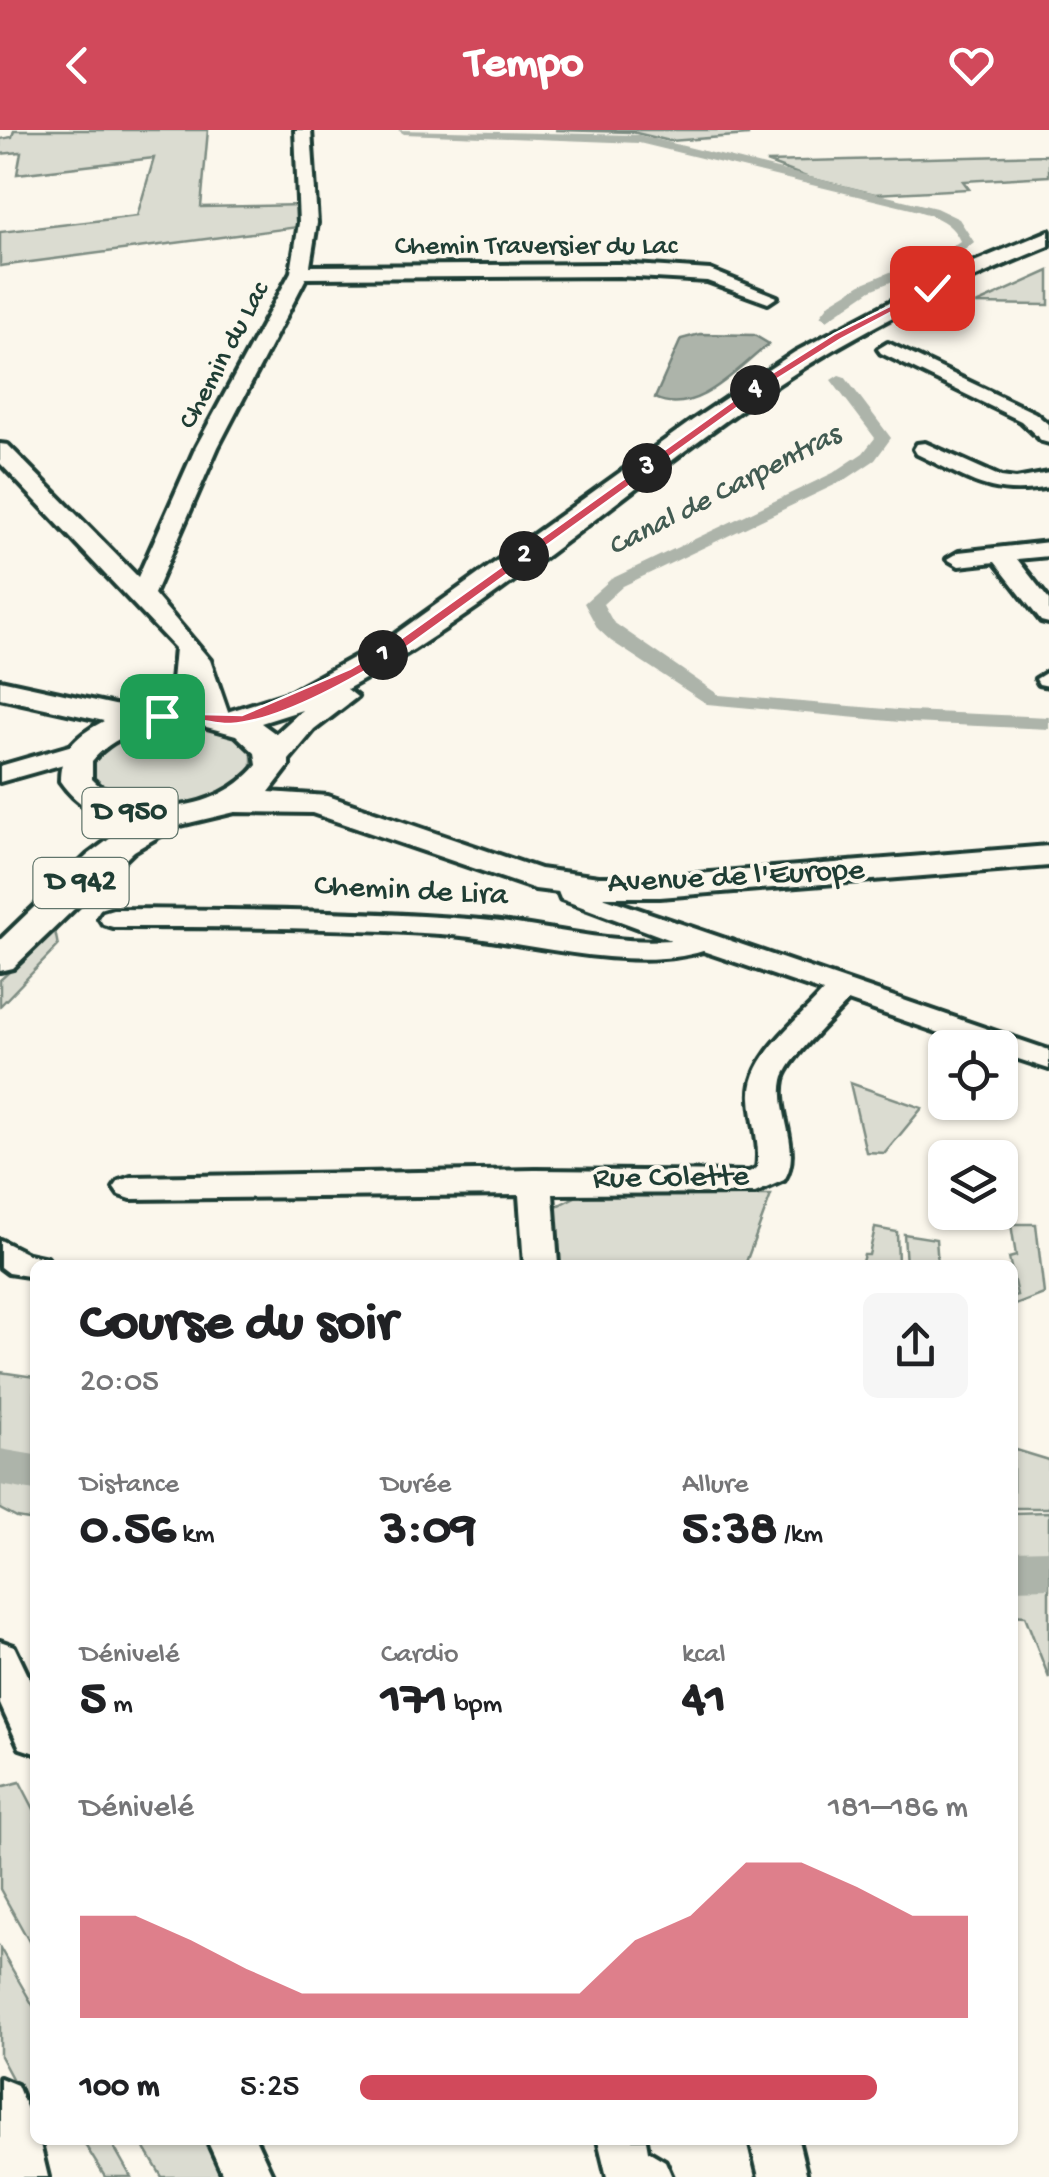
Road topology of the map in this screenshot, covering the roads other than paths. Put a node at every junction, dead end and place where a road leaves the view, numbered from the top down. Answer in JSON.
{"nodes":[{"id":1,"x":303,"y":130,"type":"edge"},
{"id":2,"x":1049,"y":228,"type":"edge"},
{"id":3,"x":1049,"y":238,"type":"edge"},
{"id":4,"x":1049,"y":248,"type":"edge"},
{"id":5,"x":1049,"y":257,"type":"edge"},
{"id":6,"x":300,"y":272,"type":"junction"},
{"id":7,"x":768,"y":297,"type":"dead end"},
{"id":8,"x":928,"y":301,"type":"junction"},
{"id":9,"x":838,"y":336,"type":"junction"},
{"id":10,"x":888,"y":349,"type":"dead end"},
{"id":11,"x":1049,"y":437,"type":"edge"},
{"id":12,"x":925,"y":449,"type":"dead end"},
{"id":13,"x":0,"y":450,"type":"edge"},
{"id":14,"x":1049,"y":480,"type":"edge"},
{"id":15,"x":1049,"y":548,"type":"edge"},
{"id":16,"x":1002,"y":555,"type":"junction"},
{"id":17,"x":960,"y":559,"type":"dead end"},
{"id":18,"x":142,"y":596,"type":"junction"},
{"id":19,"x":1049,"y":616,"type":"edge"},
{"id":20,"x":187,"y":649,"type":"junction"},
{"id":21,"x":8,"y":692,"type":"edge"},
{"id":22,"x":151,"y":718,"type":"junction"},
{"id":23,"x":222,"y":719,"type":"junction"},
{"id":24,"x":277,"y":757,"type":"junction"},
{"id":25,"x":86,"y":769,"type":"junction"},
{"id":26,"x":4,"y":773,"type":"edge"},
{"id":27,"x":236,"y":802,"type":"junction"},
{"id":28,"x":316,"y":803,"type":"junction"},
{"id":29,"x":170,"y":816,"type":"junction"},
{"id":30,"x":1049,"y":856,"type":"edge"},
{"id":31,"x":570,"y":884,"type":"junction"},
{"id":32,"x":113,"y":918,"type":"dead end"},
{"id":33,"x":0,"y":937,"type":"edge"},
{"id":34,"x":704,"y":941,"type":"junction"},
{"id":35,"x":0,"y":960,"type":"edge"},
{"id":36,"x":842,"y":989,"type":"junction"},
{"id":37,"x":1049,"y":1060,"type":"edge"},
{"id":38,"x":535,"y":1181,"type":"junction"},
{"id":39,"x":131,"y":1188,"type":"dead end"},
{"id":40,"x":0,"y":1251,"type":"edge"},
{"id":41,"x":541,"y":1260,"type":"edge"},
{"id":42,"x":30,"y":1266,"type":"edge"},
{"id":43,"x":0,"y":1657,"type":"edge"},
{"id":44,"x":30,"y":1725,"type":"edge"},
{"id":45,"x":0,"y":2100,"type":"edge"},
{"id":46,"x":233,"y":2145,"type":"edge"},
{"id":47,"x":623,"y":2145,"type":"edge"},
{"id":48,"x":775,"y":2145,"type":"edge"},
{"id":49,"x":24,"y":2177,"type":"edge"},
{"id":50,"x":249,"y":2177,"type":"edge"},
{"id":51,"x":648,"y":2177,"type":"edge"},
{"id":52,"x":783,"y":2177,"type":"edge"}],
"edges":[{"from":1,"to":6,"type":"street","name":"Chemin du Lac"},
{"from":2,"to":9,"type":"main road"},
{"from":3,"to":9,"type":"main road"},
{"from":4,"to":8,"type":"main road"},
{"from":5,"to":8,"type":"main road"},
{"from":6,"to":7,"type":"street","name":"Chemin Traversier du Lac"},
{"from":6,"to":18,"type":"street","name":"Chemin du Lac"},
{"from":8,"to":24,"type":"main road"},
{"from":9,"to":23,"type":"main road"},
{"from":10,"to":11,"type":"street"},
{"from":12,"to":14,"type":"street"},
{"from":13,"to":18,"type":"street"},
{"from":15,"to":16,"type":"street"},
{"from":16,"to":17,"type":"street"},
{"from":16,"to":19,"type":"street"},
{"from":18,"to":20,"type":"street"},
{"from":20,"to":22,"type":"street"},
{"from":20,"to":23,"type":"street"},
{"from":21,"to":22,"type":"main road","number":"D 950"},
{"from":21,"to":25,"type":"main road","number":"D 950"},
{"from":22,"to":23,"type":"main road","number":"D 950"},
{"from":22,"to":25,"type":"main road","number":"D 950"},
{"from":23,"to":24,"type":"main road","number":"D 950"},
{"from":24,"to":27,"type":"main road"},
{"from":24,"to":28,"type":"main road","name":"Avenue de l'Europe"},
{"from":25,"to":26,"type":"street"},
{"from":25,"to":29,"type":"main road","number":"D 950"},
{"from":25,"to":33,"type":"main road","number":"D 942"},
{"from":27,"to":28,"type":"main road","name":"Avenue de l'Europe"},
{"from":27,"to":29,"type":"main road","number":"D 950"},
{"from":28,"to":31,"type":"main road","name":"Avenue de l'Europe"},
{"from":29,"to":35,"type":"main road","number":"D 942"},
{"from":30,"to":31,"type":"main road","name":"Avenue de l'Europe"},
{"from":31,"to":34,"type":"street"},
{"from":32,"to":34,"type":"street","name":"Chemin de Lira"},
{"from":34,"to":36,"type":"street"},
{"from":36,"to":37,"type":"street"},
{"from":36,"to":38,"type":"street","name":"Rue Colette"},
{"from":38,"to":39,"type":"street","name":"Rue Colette"},
{"from":38,"to":41,"type":"street"},
{"from":40,"to":42,"type":"street"},
{"from":43,"to":44,"type":"street"},
{"from":45,"to":49,"type":"street"},
{"from":46,"to":50,"type":"street"},
{"from":47,"to":51,"type":"street"},
{"from":48,"to":52,"type":"street"}]}
